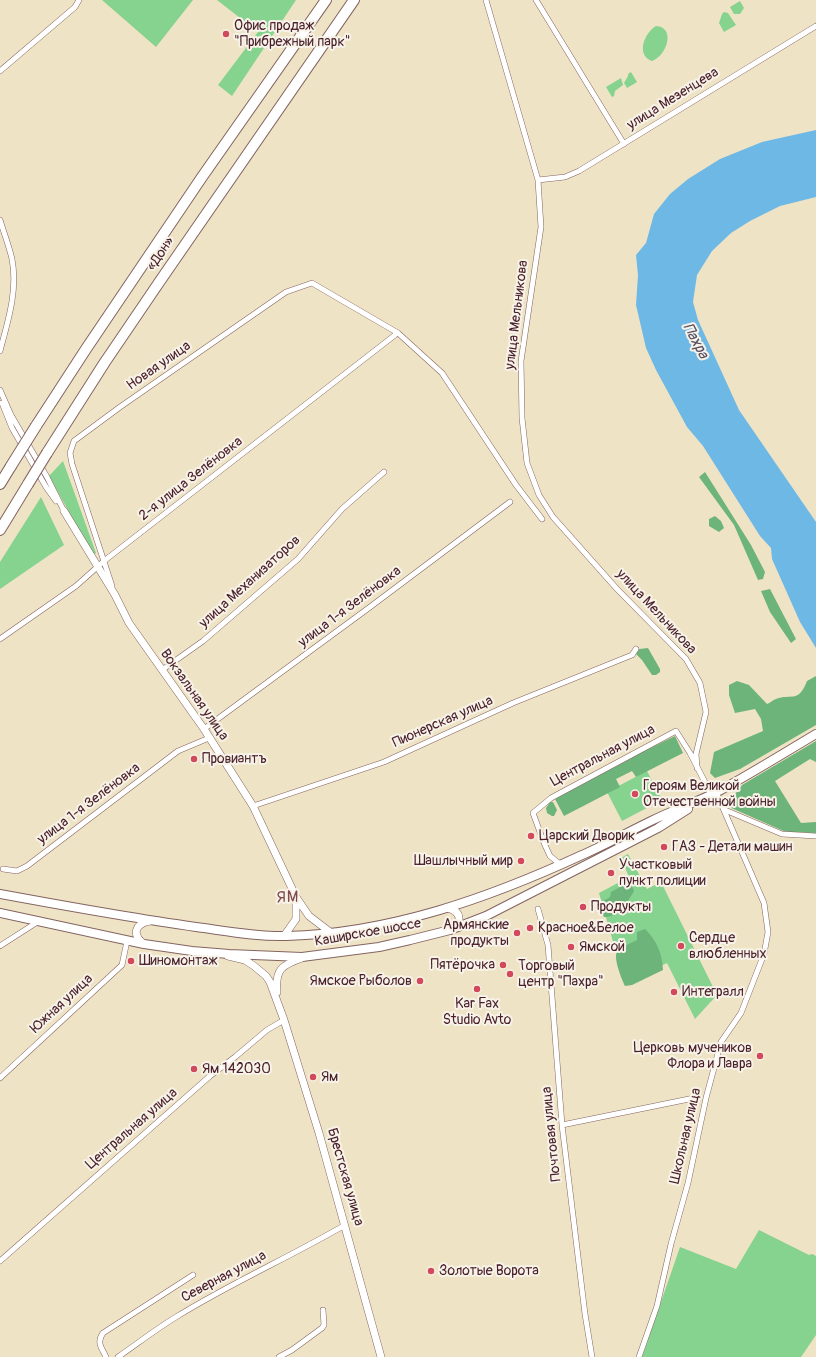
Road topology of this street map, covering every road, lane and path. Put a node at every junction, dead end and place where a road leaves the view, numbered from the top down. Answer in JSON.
{"nodes":[{"id":1,"x":79,"y":0,"type":"edge"},
{"id":2,"x":326,"y":0,"type":"edge"},
{"id":3,"x":354,"y":0,"type":"edge"},
{"id":4,"x":486,"y":0,"type":"edge"},
{"id":5,"x":536,"y":0,"type":"edge"},
{"id":6,"x":816,"y":26,"type":"edge"},
{"id":7,"x":0,"y":71,"type":"edge"},
{"id":8,"x":624,"y":144,"type":"junction"},
{"id":9,"x":538,"y":180,"type":"junction"},
{"id":10,"x":0,"y":220,"type":"edge"},
{"id":11,"x":397,"y":334,"type":"junction"},
{"id":12,"x":0,"y":351,"type":"edge"},
{"id":13,"x":0,"y":390,"type":"edge"},
{"id":14,"x":0,"y":394,"type":"edge"},
{"id":15,"x":384,"y":472,"type":"dead end"},
{"id":16,"x":0,"y":484,"type":"edge"},
{"id":17,"x":510,"y":502,"type":"dead end"},
{"id":18,"x":64,"y":511,"type":"junction"},
{"id":19,"x":542,"y":519,"type":"dead end"},
{"id":20,"x":0,"y":530,"type":"edge"},
{"id":21,"x":104,"y":561,"type":"junction"},
{"id":22,"x":97,"y":568,"type":"junction"},
{"id":23,"x":115,"y":595,"type":"junction"},
{"id":24,"x":0,"y":639,"type":"edge"},
{"id":25,"x":636,"y":649,"type":"dead end"},
{"id":26,"x":162,"y":670,"type":"junction"},
{"id":27,"x":204,"y":729,"type":"junction"},
{"id":28,"x":816,"y":734,"type":"edge"},
{"id":29,"x":209,"y":738,"type":"junction"},
{"id":30,"x":697,"y":768,"type":"junction"},
{"id":31,"x":714,"y":793,"type":"junction"},
{"id":32,"x":253,"y":806,"type":"junction"},
{"id":33,"x":725,"y":810,"type":"junction"},
{"id":34,"x":816,"y":836,"type":"edge"},
{"id":35,"x":560,"y":865,"type":"junction"},
{"id":36,"x":3,"y":869,"type":"dead end"},
{"id":37,"x":0,"y":894,"type":"edge"},
{"id":38,"x":296,"y":897,"type":"junction"},
{"id":39,"x":446,"y":908,"type":"junction"},
{"id":40,"x":538,"y":909,"type":"dead end"},
{"id":41,"x":0,"y":913,"type":"edge"},
{"id":42,"x":0,"y":919,"type":"edge"},
{"id":43,"x":29,"y":919,"type":"junction"},
{"id":44,"x":39,"y":921,"type":"junction"},
{"id":45,"x":150,"y":921,"type":"junction"},
{"id":46,"x":450,"y":930,"type":"junction"},
{"id":47,"x":330,"y":932,"type":"junction"},
{"id":48,"x":284,"y":936,"type":"junction"},
{"id":49,"x":127,"y":941,"type":"junction"},
{"id":50,"x":144,"y":944,"type":"junction"},
{"id":51,"x":0,"y":946,"type":"edge"},
{"id":52,"x":214,"y":953,"type":"junction"},
{"id":53,"x":302,"y":957,"type":"junction"},
{"id":54,"x":279,"y":1006,"type":"junction"},
{"id":55,"x":284,"y":1020,"type":"junction"},
{"id":56,"x":0,"y":1078,"type":"edge"},
{"id":57,"x":694,"y":1098,"type":"dead end"},
{"id":58,"x":562,"y":1125,"type":"junction"},
{"id":59,"x":345,"y":1225,"type":"junction"},
{"id":60,"x":0,"y":1261,"type":"edge"},
{"id":61,"x":193,"y":1275,"type":"dead end"},
{"id":62,"x":323,"y":1310,"type":"dead end"},
{"id":63,"x":106,"y":1357,"type":"edge"},
{"id":64,"x":118,"y":1357,"type":"edge"},
{"id":65,"x":279,"y":1357,"type":"edge"},
{"id":66,"x":381,"y":1357,"type":"edge"},
{"id":67,"x":592,"y":1357,"type":"edge"},
{"id":68,"x":639,"y":1357,"type":"edge"}],
"edges":[{"from":1,"to":7,"type":"street"},
{"from":2,"to":16,"type":"highway","name":"«Дон»","bridge":true},
{"from":3,"to":20,"type":"highway","name":"«Дон»","bridge":true},
{"from":4,"to":9,"type":"street","name":"улица Мельникова"},
{"from":5,"to":8,"type":"street"},
{"from":6,"to":8,"type":"street","name":"улица Мезенцева"},
{"from":8,"to":9,"type":"street","name":"улица Мезенцева"},
{"from":9,"to":30,"type":"street","name":"улица Мельникова"},
{"from":10,"to":12,"type":"street"},
{"from":11,"to":19,"type":"street","name":"Новая улица"},
{"from":11,"to":21,"type":"street","name":"2-я улица Зелёновка"},
{"from":11,"to":21,"type":"street","name":"Новая улица"},
{"from":13,"to":18,"type":"street"},
{"from":14,"to":18,"type":"street"},
{"from":15,"to":26,"type":"street","name":"улица Механизаторов"},
{"from":17,"to":27,"type":"street","name":"улица 1-я Зелёновка"},
{"from":18,"to":22,"type":"main road","name":"Вокзальная улица"},
{"from":21,"to":22,"type":"street","name":"2-я улица Зелёновка"},
{"from":21,"to":23,"type":"street","name":"Новая улица"},
{"from":22,"to":23,"type":"main road","name":"Вокзальная улица"},
{"from":22,"to":24,"type":"street","name":"2-я улица Зелёновка"},
{"from":23,"to":26,"type":"main road","name":"Вокзальная улица"},
{"from":25,"to":32,"type":"street","name":"Пионерская улица"},
{"from":26,"to":27,"type":"main road","name":"Вокзальная улица"},
{"from":27,"to":29,"type":"main road","name":"Вокзальная улица"},
{"from":28,"to":31,"type":"main road","name":"Каширское шоссе"},
{"from":29,"to":32,"type":"main road","name":"Вокзальная улица"},
{"from":29,"to":36,"type":"street","name":"улица 1-я Зелёновка"},
{"from":30,"to":31,"type":"street","name":"Центральная улица"},
{"from":30,"to":35,"type":"street","name":"Центральная улица"},
{"from":31,"to":33,"type":"street","name":"Школьная улица"},
{"from":31,"to":35,"type":"main road","name":"Каширское шоссе"},
{"from":31,"to":46,"type":"main road","name":"Каширское шоссе"},
{"from":32,"to":38,"type":"main road","name":"Вокзальная улица"},
{"from":33,"to":34,"type":"street"},
{"from":33,"to":68,"type":"street","name":"Школьная улица"},
{"from":35,"to":39,"type":"main road","name":"Каширское шоссе"},
{"from":37,"to":45,"type":"main road","name":"Каширское шоссе"},
{"from":38,"to":47,"type":"main road","name":"Вокзальная улица"},
{"from":38,"to":48,"type":"main road","name":"Вокзальная улица"},
{"from":39,"to":46,"type":"main road"},
{"from":39,"to":47,"type":"main road","name":"Каширское шоссе"},
{"from":40,"to":58,"type":"street","name":"Почтовая улица"},
{"from":41,"to":43,"type":"main road","name":"Каширское шоссе"},
{"from":42,"to":43,"type":"main road"},
{"from":43,"to":44,"type":"main road","name":"Каширское шоссе"},
{"from":44,"to":49,"type":"main road","name":"Каширское шоссе"},
{"from":44,"to":51,"type":"street"},
{"from":45,"to":48,"type":"main road","name":"Каширское шоссе"},
{"from":45,"to":50,"type":"main road"},
{"from":46,"to":53,"type":"main road","name":"Каширское шоссе"},
{"from":47,"to":48,"type":"main road","name":"Каширское шоссе"},
{"from":49,"to":50,"type":"main road","name":"Каширское шоссе"},
{"from":49,"to":56,"type":"street","name":"Южная улица"},
{"from":50,"to":52,"type":"main road","name":"Каширское шоссе"},
{"from":52,"to":53,"type":"main road","name":"Каширское шоссе"},
{"from":52,"to":54,"type":"main road","name":"Брестская улица"},
{"from":53,"to":54,"type":"main road","name":"Брестская улица"},
{"from":54,"to":55,"type":"main road","name":"Брестская улица"},
{"from":55,"to":59,"type":"main road","name":"Брестская улица"},
{"from":55,"to":60,"type":"street","name":"Центральная улица"},
{"from":57,"to":58,"type":"street"},
{"from":58,"to":67,"type":"street","name":"Почтовая улица"},
{"from":59,"to":64,"type":"street","name":"Северная улица"},
{"from":59,"to":66,"type":"main road","name":"Брестская улица"},
{"from":61,"to":63,"type":"street"},
{"from":62,"to":65,"type":"street"}]}
